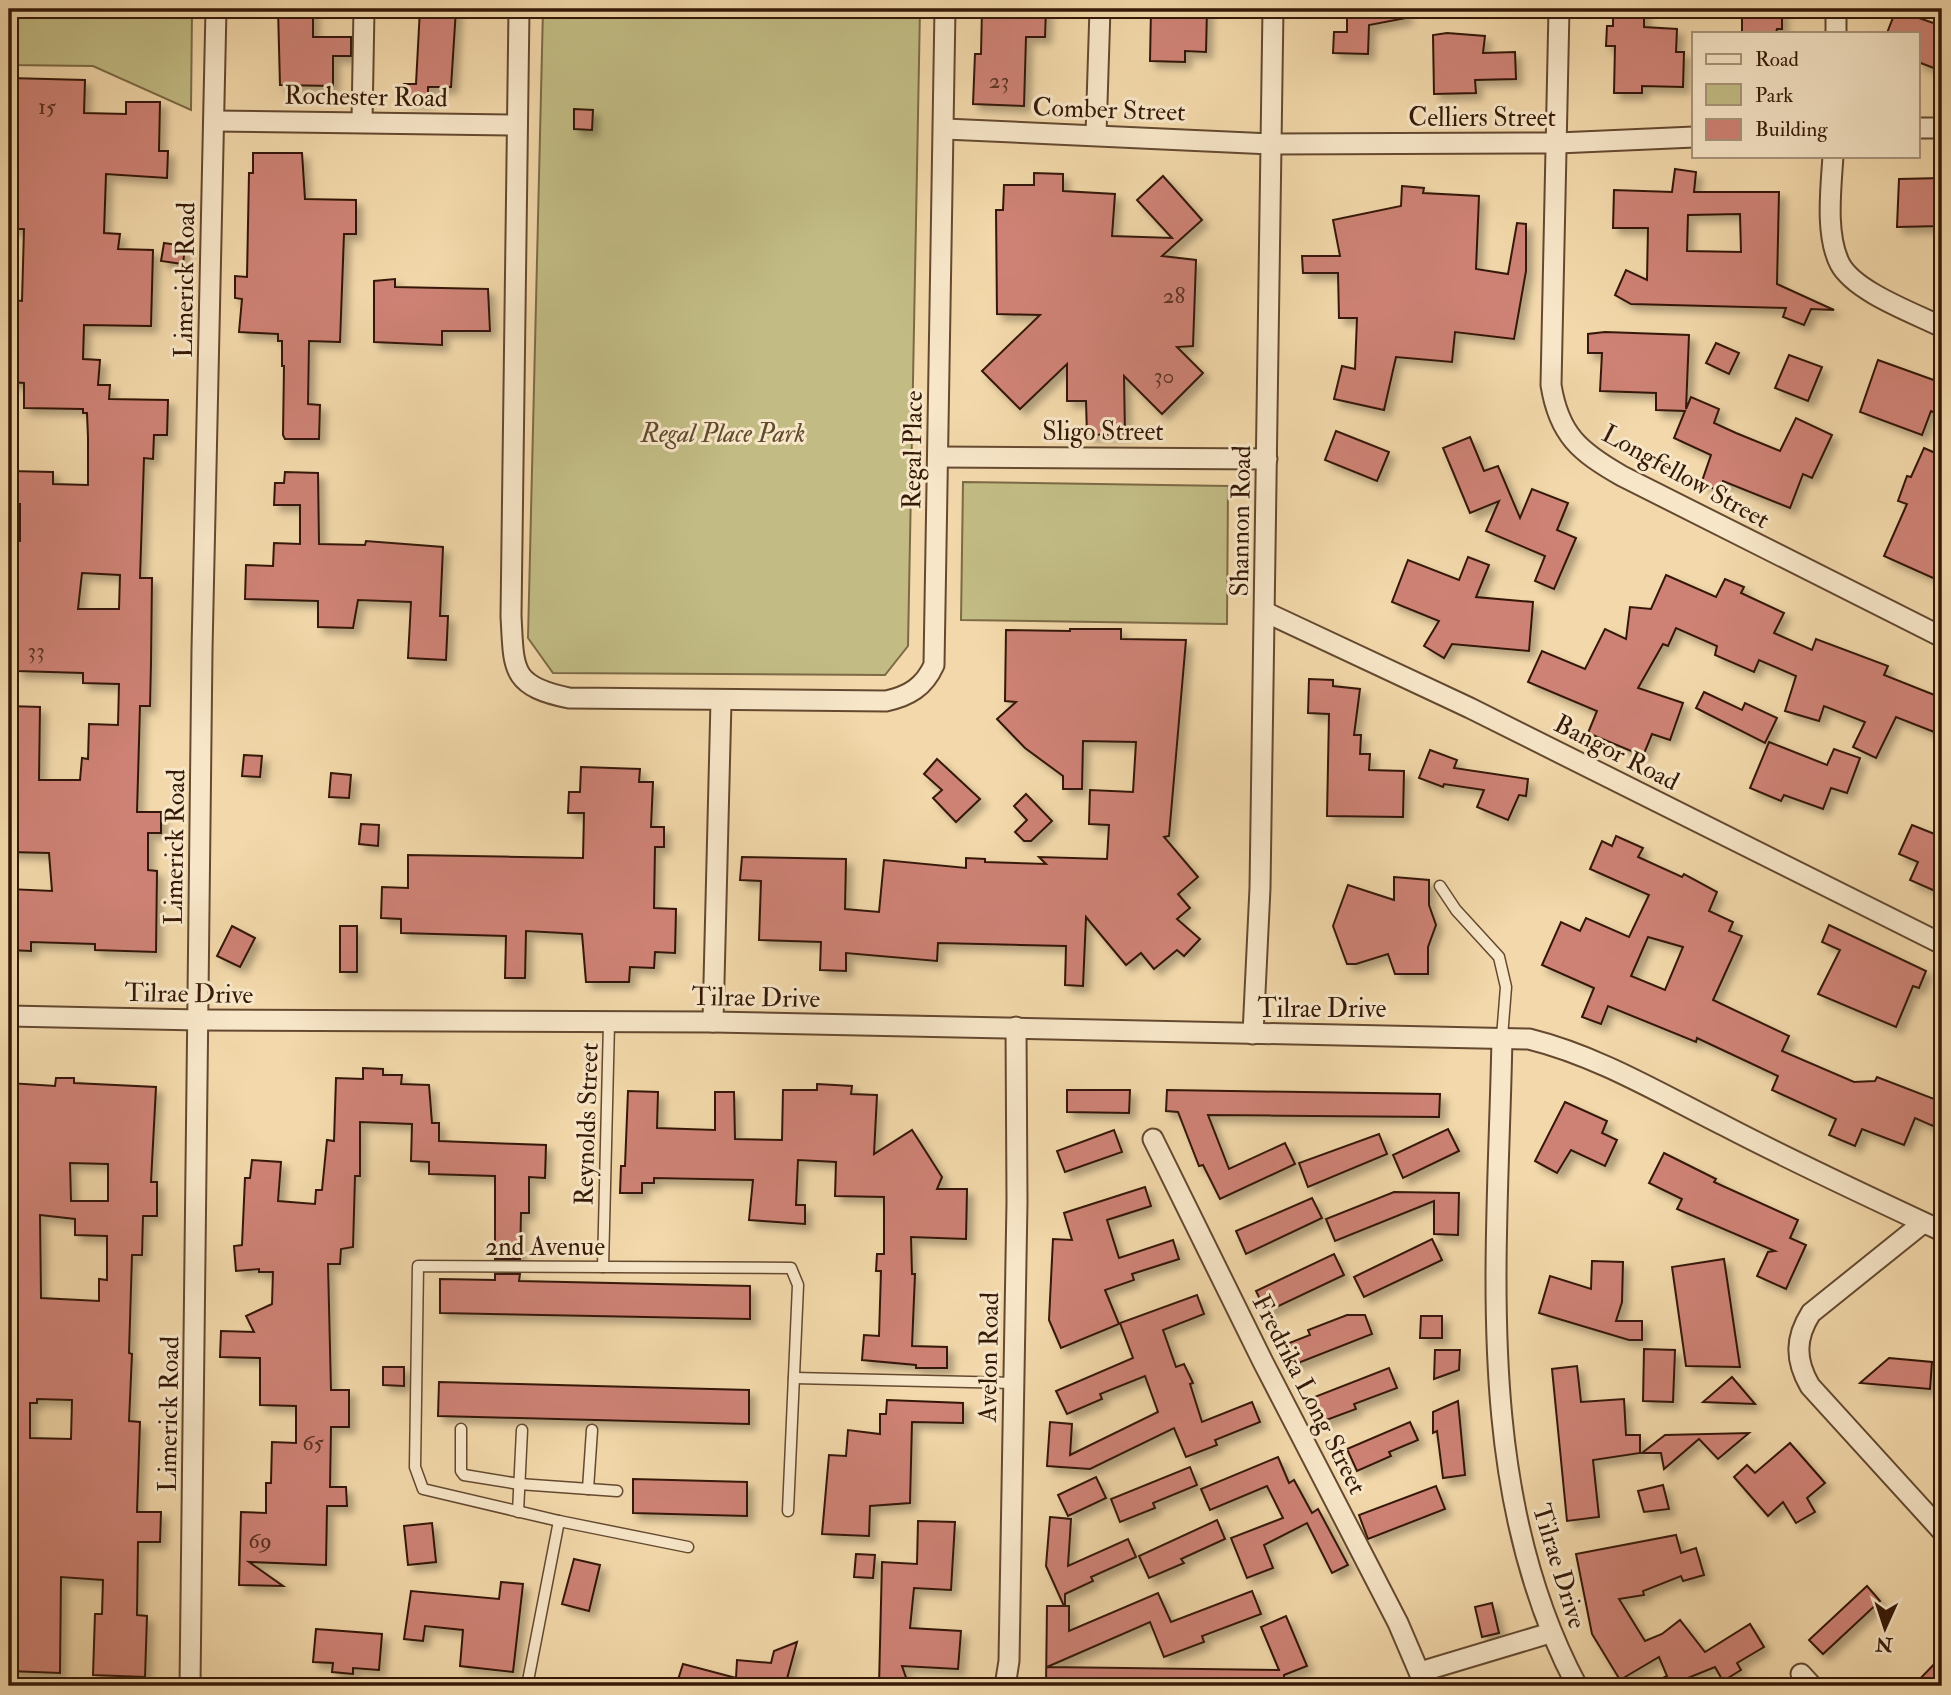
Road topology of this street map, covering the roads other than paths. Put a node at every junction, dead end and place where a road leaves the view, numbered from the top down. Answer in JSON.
{"nodes":[{"id":1,"x":216,"y":9,"type":"edge"},
{"id":2,"x":365,"y":9,"type":"edge"},
{"id":3,"x":519,"y":9,"type":"edge"},
{"id":4,"x":945,"y":9,"type":"edge"},
{"id":5,"x":1100,"y":9,"type":"edge"},
{"id":6,"x":1273,"y":9,"type":"edge"},
{"id":7,"x":1559,"y":9,"type":"edge"},
{"id":8,"x":1836,"y":9,"type":"edge"},
{"id":9,"x":1836,"y":32,"type":"edge"},
{"id":10,"x":214,"y":121,"type":"junction"},
{"id":11,"x":362,"y":121,"type":"junction"},
{"id":12,"x":517,"y":125,"type":"junction"},
{"id":13,"x":1920,"y":128,"type":"edge"},
{"id":14,"x":1942,"y":128,"type":"edge"},
{"id":15,"x":945,"y":130,"type":"junction"},
{"id":16,"x":1096,"y":134,"type":"junction"},
{"id":17,"x":1692,"y":137,"type":"edge"},
{"id":18,"x":1558,"y":143,"type":"junction"},
{"id":19,"x":1271,"y":144,"type":"junction"},
{"id":20,"x":1833,"y":158,"type":"edge"},
{"id":21,"x":1942,"y":327,"type":"edge"},
{"id":22,"x":938,"y":457,"type":"junction"},
{"id":23,"x":1267,"y":459,"type":"junction"},
{"id":24,"x":1265,"y":612,"type":"junction"},
{"id":25,"x":1942,"y":637,"type":"edge"},
{"id":26,"x":722,"y":701,"type":"junction"},
{"id":27,"x":1440,"y":886,"type":"dead end"},
{"id":28,"x":1942,"y":944,"type":"edge"},
{"id":29,"x":9,"y":1016,"type":"edge"},
{"id":30,"x":199,"y":1020,"type":"junction"},
{"id":31,"x":713,"y":1022,"type":"junction"},
{"id":32,"x":609,"y":1023,"type":"junction"},
{"id":33,"x":1016,"y":1027,"type":"junction"},
{"id":34,"x":1254,"y":1034,"type":"junction"},
{"id":35,"x":1502,"y":1037,"type":"junction"},
{"id":36,"x":1153,"y":1139,"type":"dead end"},
{"id":37,"x":1923,"y":1223,"type":"junction"},
{"id":38,"x":1942,"y":1231,"type":"edge"},
{"id":39,"x":603,"y":1267,"type":"junction"},
{"id":40,"x":794,"y":1378,"type":"junction"},
{"id":41,"x":1014,"y":1383,"type":"junction"},
{"id":42,"x":461,"y":1429,"type":"dead end"},
{"id":43,"x":522,"y":1430,"type":"dead end"},
{"id":44,"x":592,"y":1430,"type":"dead end"},
{"id":45,"x":519,"y":1484,"type":"junction"},
{"id":46,"x":588,"y":1489,"type":"junction"},
{"id":47,"x":617,"y":1491,"type":"dead end"},
{"id":48,"x":788,"y":1511,"type":"dead end"},
{"id":49,"x":518,"y":1512,"type":"junction"},
{"id":50,"x":559,"y":1521,"type":"junction"},
{"id":51,"x":1942,"y":1531,"type":"edge"},
{"id":52,"x":688,"y":1547,"type":"dead end"},
{"id":53,"x":1550,"y":1633,"type":"junction"},
{"id":54,"x":1423,"y":1679,"type":"edge"},
{"id":55,"x":190,"y":1686,"type":"edge"},
{"id":56,"x":527,"y":1686,"type":"edge"},
{"id":57,"x":1005,"y":1686,"type":"edge"},
{"id":58,"x":1577,"y":1686,"type":"edge"}],
"edges":[{"from":1,"to":10,"type":"street","name":"Limerick Road"},
{"from":2,"to":11,"type":"street"},
{"from":3,"to":12,"type":"street","name":"Regal Place"},
{"from":4,"to":15,"type":"street","name":"Regal Place"},
{"from":5,"to":16,"type":"street"},
{"from":6,"to":19,"type":"street","name":"Shannon Road"},
{"from":7,"to":18,"type":"street","name":"Longfellow Street"},
{"from":8,"to":9,"type":"street"},
{"from":10,"to":11,"type":"street","name":"Rochester Road"},
{"from":10,"to":30,"type":"street","name":"Limerick Road"},
{"from":11,"to":12,"type":"street","name":"Rochester Road"},
{"from":12,"to":26,"type":"street","name":"Regal Place"},
{"from":13,"to":14,"type":"street"},
{"from":15,"to":16,"type":"street","name":"Comber Street"},
{"from":15,"to":22,"type":"street","name":"Regal Place"},
{"from":16,"to":19,"type":"street","name":"Comber Street"},
{"from":17,"to":18,"type":"street","name":"Celliers Street"},
{"from":18,"to":19,"type":"street","name":"Celliers Street"},
{"from":18,"to":25,"type":"street","name":"Longfellow Street"},
{"from":19,"to":23,"type":"street","name":"Shannon Road"},
{"from":20,"to":21,"type":"street"},
{"from":22,"to":23,"type":"street","name":"Sligo Street"},
{"from":22,"to":26,"type":"street","name":"Regal Place"},
{"from":23,"to":24,"type":"street","name":"Shannon Road"},
{"from":24,"to":28,"type":"street","name":"Bangor Road"},
{"from":24,"to":34,"type":"street","name":"Shannon Road"},
{"from":26,"to":31,"type":"street"},
{"from":27,"to":35,"type":"lane"},
{"from":29,"to":30,"type":"street","name":"Tilrae Drive"},
{"from":30,"to":32,"type":"street","name":"Tilrae Drive"},
{"from":30,"to":55,"type":"street","name":"Limerick Road"},
{"from":31,"to":32,"type":"street","name":"Tilrae Drive"},
{"from":31,"to":33,"type":"street","name":"Tilrae Drive"},
{"from":32,"to":39,"type":"lane","name":"Reynolds Street"},
{"from":33,"to":34,"type":"street","name":"Tilrae Drive"},
{"from":33,"to":41,"type":"street","name":"Avelon Road"},
{"from":34,"to":35,"type":"street","name":"Tilrae Drive"},
{"from":35,"to":37,"type":"street","name":"Tilrae Drive"},
{"from":35,"to":53,"type":"street","name":"Tilrae Drive"},
{"from":36,"to":54,"type":"street","name":"Fredrika Long Street"},
{"from":37,"to":38,"type":"street","name":"Tilrae Drive"},
{"from":37,"to":51,"type":"street"},
{"from":39,"to":40,"type":"lane","name":"2nd Avenue"},
{"from":39,"to":49,"type":"lane","name":"2nd Avenue"},
{"from":40,"to":41,"type":"lane"},
{"from":40,"to":48,"type":"lane","name":"2nd Avenue"},
{"from":41,"to":57,"type":"street","name":"Avelon Road"},
{"from":42,"to":45,"type":"lane"},
{"from":43,"to":45,"type":"lane"},
{"from":44,"to":46,"type":"lane"},
{"from":45,"to":46,"type":"lane"},
{"from":45,"to":49,"type":"lane"},
{"from":46,"to":47,"type":"lane"},
{"from":49,"to":50,"type":"lane","name":"2nd Avenue"},
{"from":50,"to":52,"type":"lane","name":"2nd Avenue"},
{"from":50,"to":56,"type":"lane"},
{"from":53,"to":54,"type":"street","name":"Fredrika Long Street"},
{"from":53,"to":58,"type":"street","name":"Tilrae Drive"}]}
